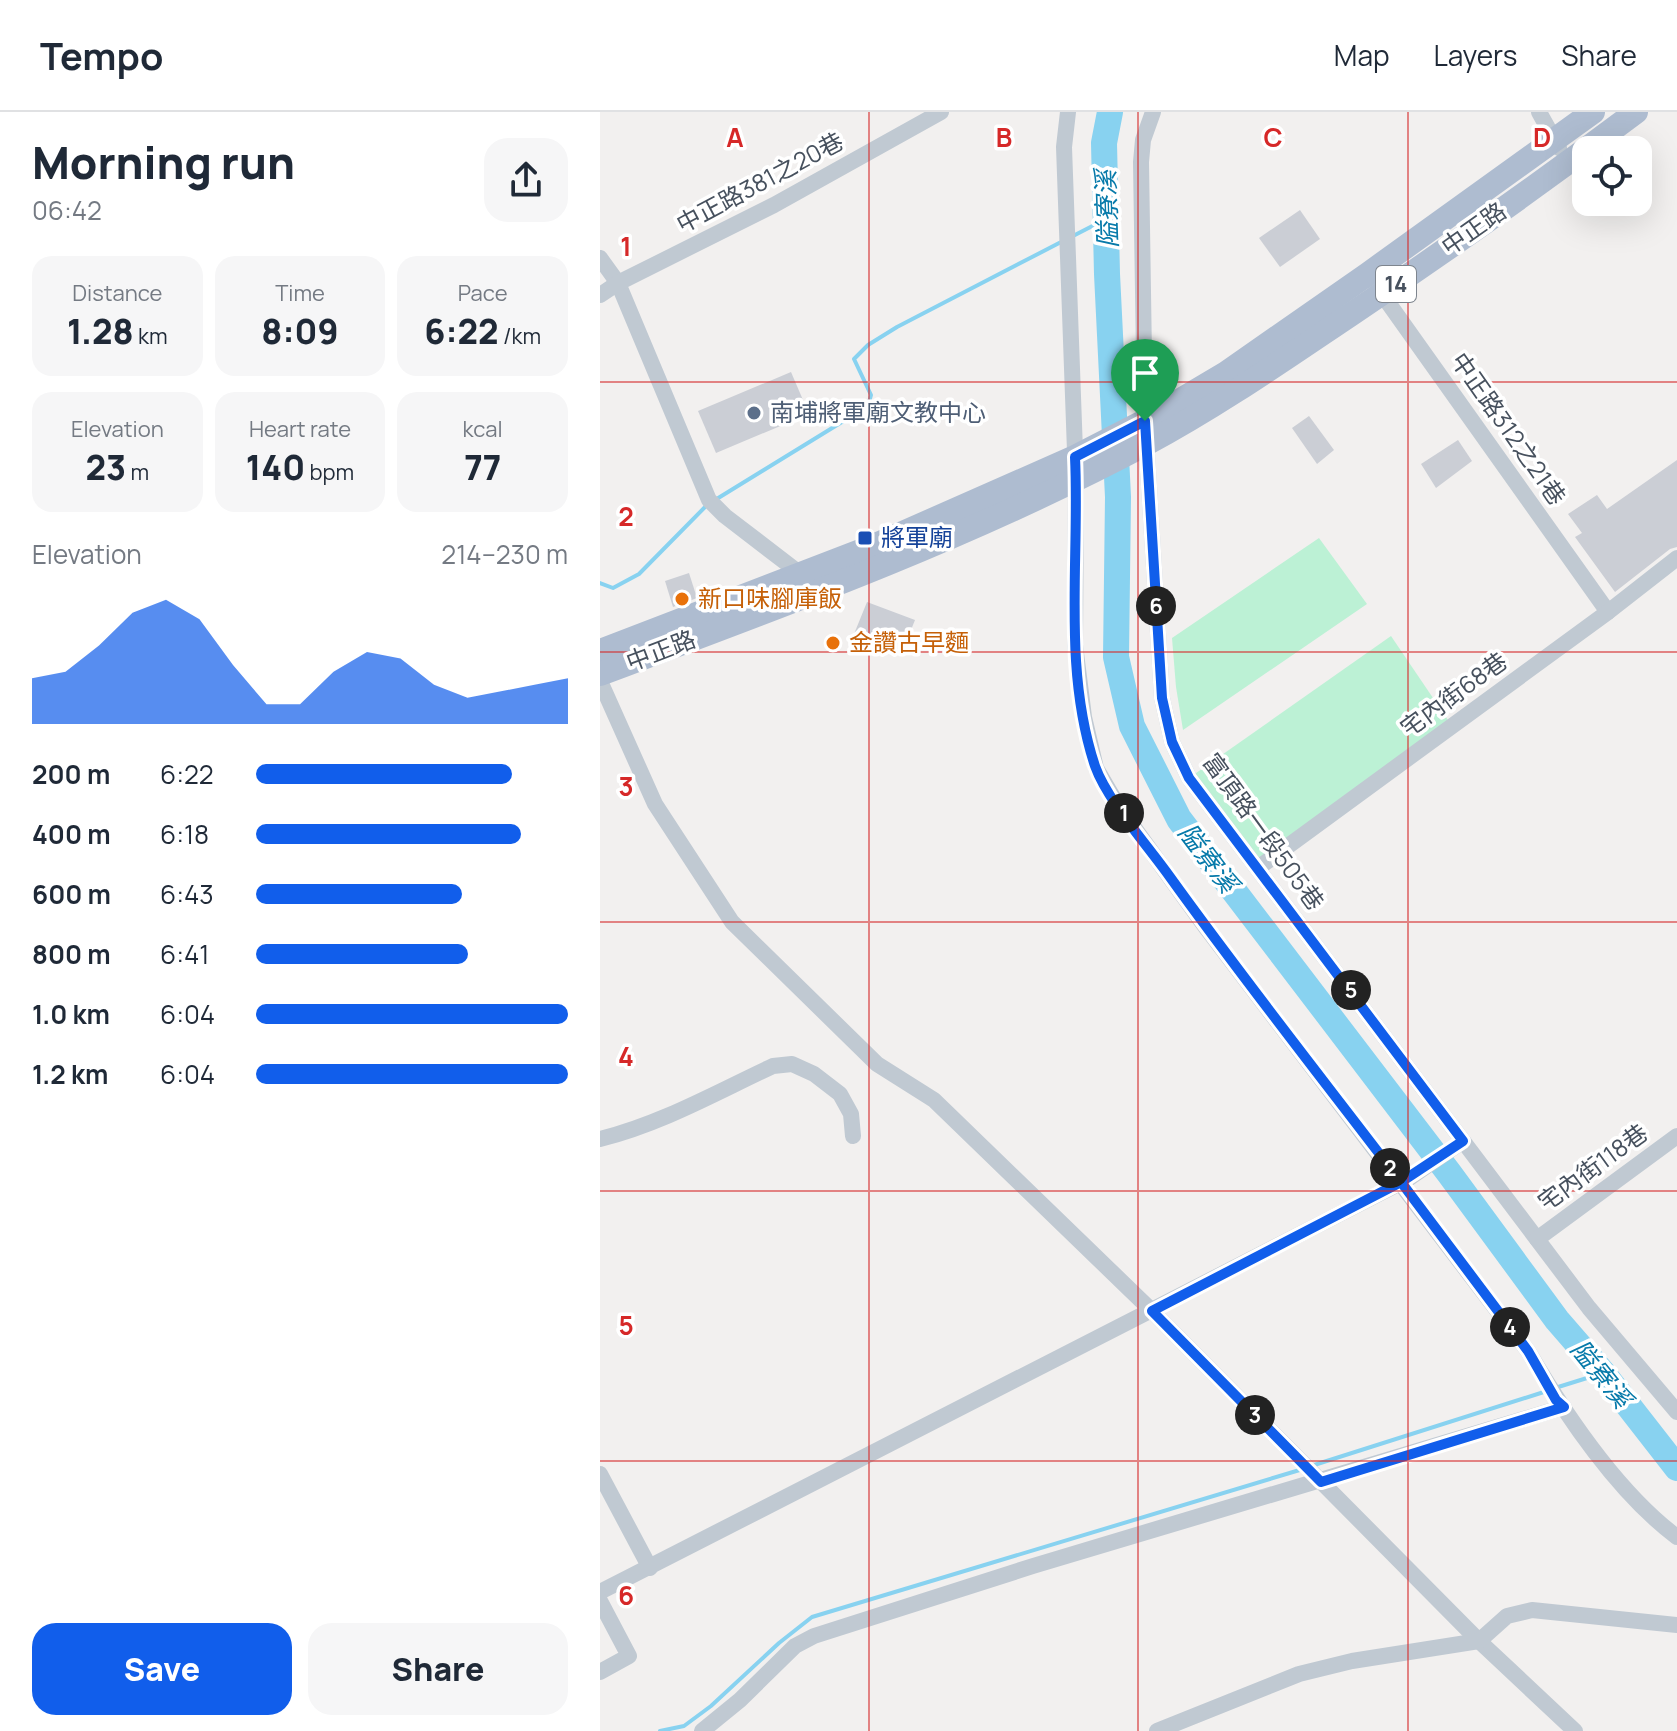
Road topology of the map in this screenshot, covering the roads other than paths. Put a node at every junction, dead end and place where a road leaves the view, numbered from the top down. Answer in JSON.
{"nodes":[{"id":1,"x":941,"y":112,"type":"edge"},
{"id":2,"x":1068,"y":112,"type":"edge"},
{"id":3,"x":1153,"y":112,"type":"edge"},
{"id":4,"x":1539,"y":112,"type":"edge"},
{"id":5,"x":1593,"y":112,"type":"edge"},
{"id":6,"x":1636,"y":112,"type":"edge"},
{"id":7,"x":1554,"y":140,"type":"junction"},
{"id":8,"x":1567,"y":164,"type":"junction"},
{"id":9,"x":600,"y":258,"type":"edge"},
{"id":10,"x":618,"y":283,"type":"junction"},
{"id":11,"x":1375,"y":284,"type":"junction"},
{"id":12,"x":600,"y":295,"type":"edge"},
{"id":13,"x":1146,"y":432,"type":"junction"},
{"id":14,"x":1076,"y":468,"type":"junction"},
{"id":15,"x":1677,"y":558,"type":"edge"},
{"id":16,"x":806,"y":585,"type":"junction"},
{"id":17,"x":1608,"y":612,"type":"junction"},
{"id":18,"x":600,"y":651,"type":"edge"},
{"id":19,"x":600,"y":674,"type":"edge"},
{"id":20,"x":600,"y":681,"type":"edge"},
{"id":21,"x":1258,"y":868,"type":"junction"},
{"id":22,"x":853,"y":1136,"type":"dead end"},
{"id":23,"x":1677,"y":1136,"type":"edge"},
{"id":24,"x":600,"y":1139,"type":"edge"},
{"id":25,"x":1459,"y":1144,"type":"junction"},
{"id":26,"x":1404,"y":1181,"type":"junction"},
{"id":27,"x":1537,"y":1239,"type":"junction"},
{"id":28,"x":1152,"y":1311,"type":"junction"},
{"id":29,"x":1556,"y":1398,"type":"junction"},
{"id":30,"x":1677,"y":1412,"type":"edge"},
{"id":31,"x":600,"y":1474,"type":"edge"},
{"id":32,"x":1314,"y":1475,"type":"junction"},
{"id":33,"x":1677,"y":1537,"type":"edge"},
{"id":34,"x":650,"y":1568,"type":"junction"},
{"id":35,"x":600,"y":1592,"type":"edge"},
{"id":36,"x":600,"y":1601,"type":"edge"},
{"id":37,"x":1677,"y":1625,"type":"edge"},
{"id":38,"x":1479,"y":1641,"type":"junction"},
{"id":39,"x":600,"y":1672,"type":"edge"},
{"id":40,"x":702,"y":1731,"type":"edge"},
{"id":41,"x":1157,"y":1731,"type":"edge"},
{"id":42,"x":1575,"y":1731,"type":"edge"}],
"edges":[{"from":1,"to":10,"type":"street","name":"中正路381之20巷"},
{"from":2,"to":14,"type":"street"},
{"from":3,"to":13,"type":"street","name":"富頂路一段505巷"},
{"from":4,"to":7,"type":"street"},
{"from":5,"to":7,"type":"main road","name":"中正路","number":"14"},
{"from":6,"to":8,"type":"main road","name":"中正路","number":"14"},
{"from":7,"to":8,"type":"street"},
{"from":7,"to":11,"type":"main road","name":"中正路","number":"14"},
{"from":8,"to":11,"type":"main road","name":"中正路","number":"14"},
{"from":9,"to":10,"type":"street"},
{"from":10,"to":12,"type":"street","name":"中正路381之20巷"},
{"from":10,"to":16,"type":"street"},
{"from":11,"to":13,"type":"main road","name":"中正路","number":"14"},
{"from":11,"to":17,"type":"street","name":"中正路312之21巷"},
{"from":13,"to":14,"type":"main road","number":"14"},
{"from":13,"to":21,"type":"street","name":"富頂路一段505巷"},
{"from":14,"to":16,"type":"main road","name":"中正路","number":"14"},
{"from":14,"to":26,"type":"street"},
{"from":15,"to":17,"type":"street","name":"宅內街68巷"},
{"from":16,"to":18,"type":"main road","name":"中正路","number":"14"},
{"from":16,"to":19,"type":"main road","name":"中正路","number":"14"},
{"from":17,"to":21,"type":"street","name":"宅內街68巷"},
{"from":20,"to":28,"type":"street"},
{"from":21,"to":25,"type":"street","name":"富頂路一段505巷"},
{"from":22,"to":24,"type":"street"},
{"from":23,"to":27,"type":"street","name":"宅內街118巷"},
{"from":25,"to":26,"type":"street"},
{"from":25,"to":27,"type":"street","name":"富頂路一段505巷"},
{"from":26,"to":28,"type":"street"},
{"from":26,"to":29,"type":"street"},
{"from":27,"to":30,"type":"street","name":"富頂路一段505巷"},
{"from":28,"to":32,"type":"street"},
{"from":28,"to":34,"type":"street"},
{"from":29,"to":32,"type":"street"},
{"from":29,"to":33,"type":"street"},
{"from":31,"to":34,"type":"street"},
{"from":32,"to":38,"type":"street"},
{"from":32,"to":40,"type":"street"},
{"from":34,"to":35,"type":"street"},
{"from":36,"to":39,"type":"street"},
{"from":37,"to":38,"type":"street"},
{"from":38,"to":41,"type":"street"},
{"from":38,"to":42,"type":"street"}]}
